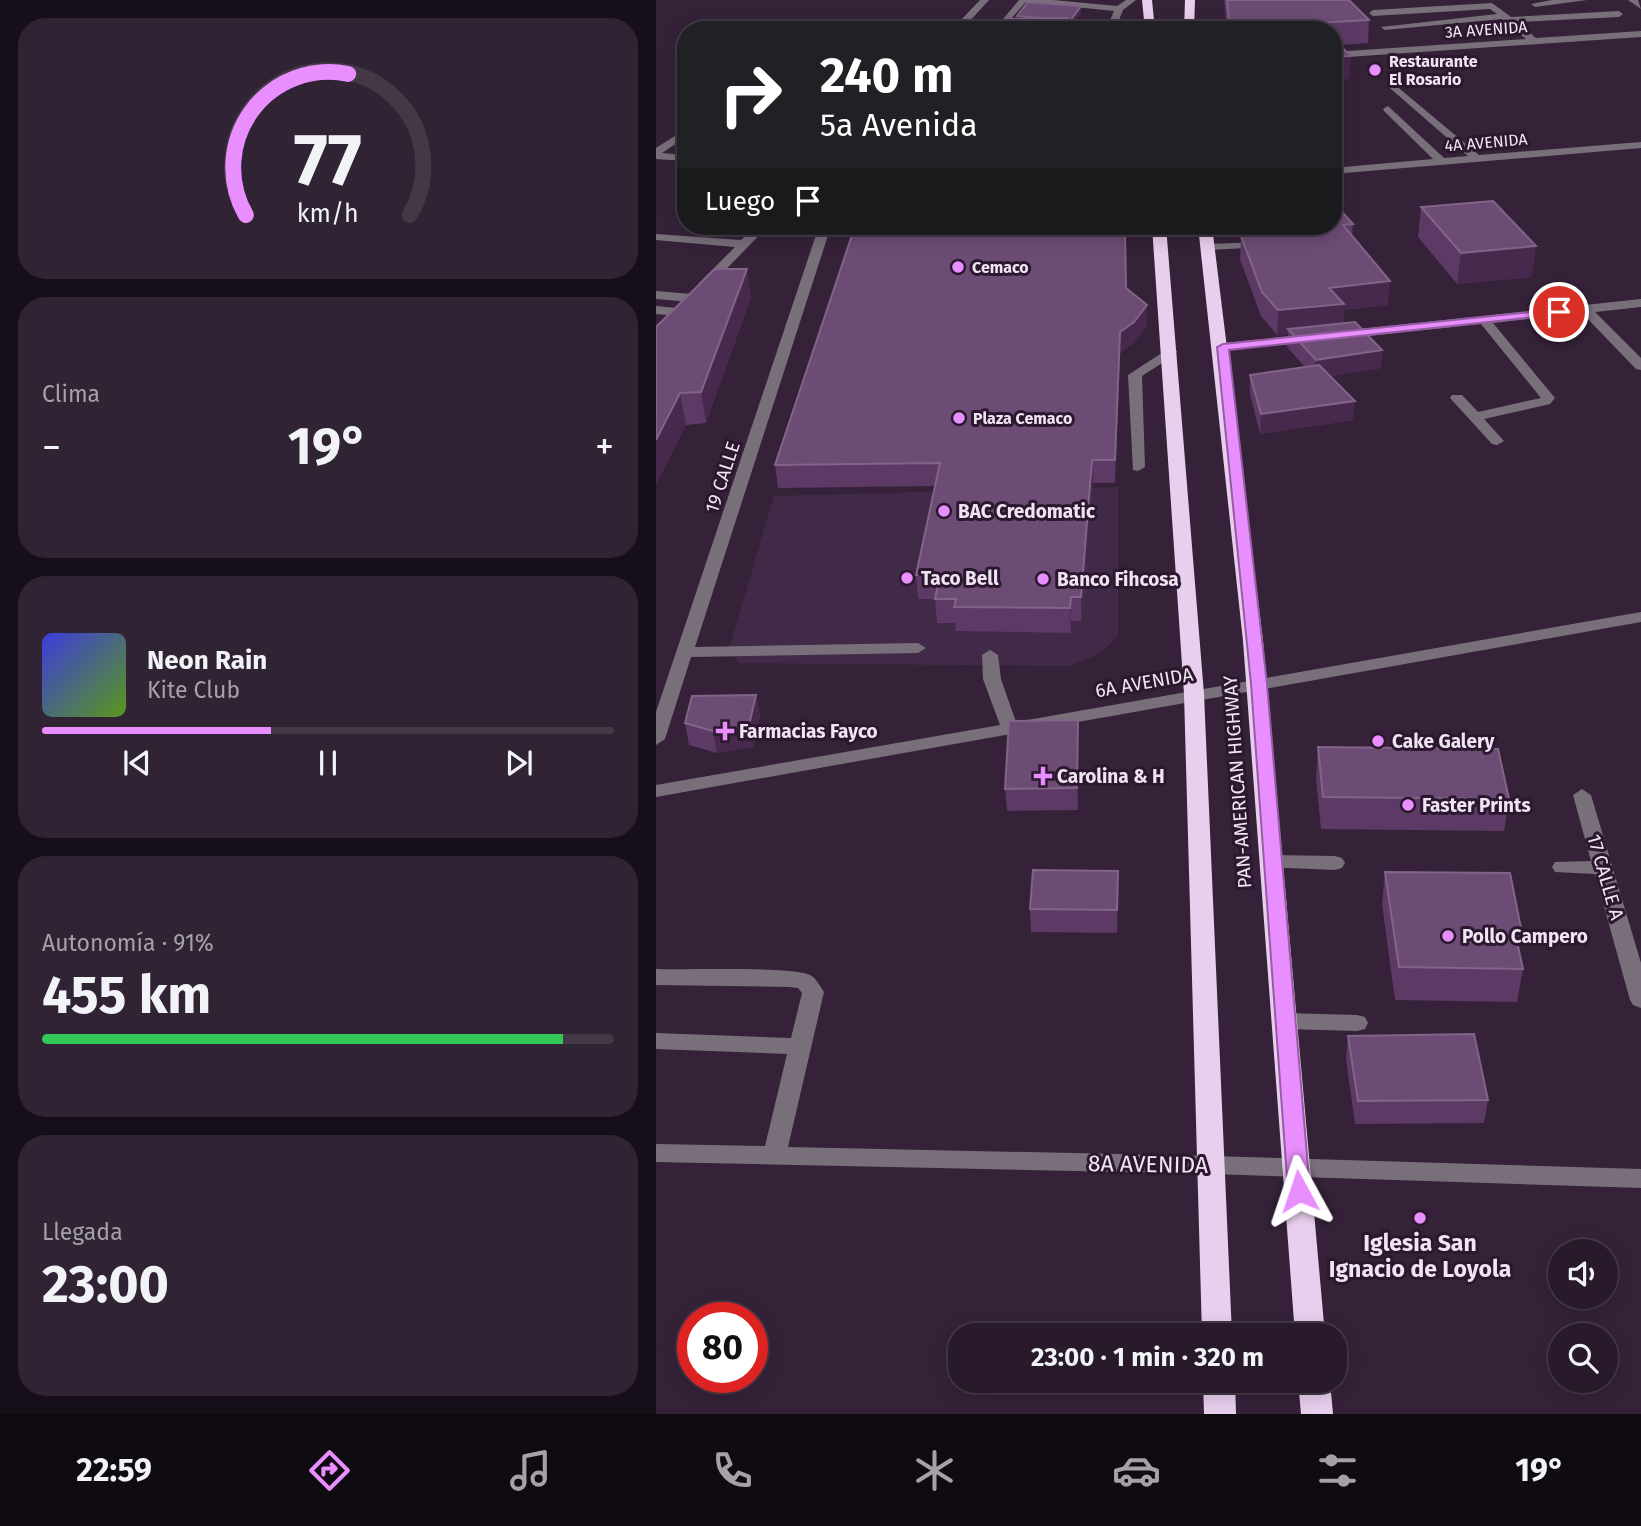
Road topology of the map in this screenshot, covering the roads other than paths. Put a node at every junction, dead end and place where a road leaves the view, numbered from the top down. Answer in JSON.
{"nodes":[{"id":1,"x":985,"y":0,"type":"edge"},
{"id":2,"x":1025,"y":0,"type":"edge"},
{"id":3,"x":1132,"y":0,"type":"edge"},
{"id":4,"x":1147,"y":0,"type":"edge"},
{"id":5,"x":1583,"y":0,"type":"edge"},
{"id":6,"x":1632,"y":0,"type":"edge"},
{"id":7,"x":1081,"y":3,"type":"edge"},
{"id":8,"x":1188,"y":3,"type":"edge"},
{"id":9,"x":1535,"y":4,"type":"dead end"},
{"id":10,"x":1641,"y":6,"type":"edge"},
{"id":11,"x":1119,"y":9,"type":"junction"},
{"id":12,"x":1373,"y":13,"type":"dead end"},
{"id":13,"x":1619,"y":14,"type":"dead end"},
{"id":14,"x":1508,"y":18,"type":"junction"},
{"id":15,"x":964,"y":21,"type":"edge"},
{"id":16,"x":1006,"y":21,"type":"edge"},
{"id":17,"x":1114,"y":21,"type":"edge"},
{"id":18,"x":1149,"y":21,"type":"edge"},
{"id":19,"x":1189,"y":21,"type":"edge"},
{"id":20,"x":1385,"y":27,"type":"dead end"},
{"id":21,"x":1641,"y":34,"type":"edge"},
{"id":22,"x":1534,"y":41,"type":"junction"},
{"id":23,"x":1342,"y":54,"type":"edge"},
{"id":24,"x":1394,"y":87,"type":"dead end"},
{"id":25,"x":1388,"y":108,"type":"dead end"},
{"id":26,"x":677,"y":139,"type":"edge"},
{"id":27,"x":1641,"y":145,"type":"edge"},
{"id":28,"x":656,"y":154,"type":"edge"},
{"id":29,"x":677,"y":157,"type":"edge"},
{"id":30,"x":1477,"y":159,"type":"junction"},
{"id":31,"x":1442,"y":162,"type":"junction"},
{"id":32,"x":1342,"y":170,"type":"edge"},
{"id":33,"x":753,"y":235,"type":"edge"},
{"id":34,"x":822,"y":235,"type":"edge"},
{"id":35,"x":1160,"y":235,"type":"edge"},
{"id":36,"x":1206,"y":235,"type":"edge"},
{"id":37,"x":656,"y":237,"type":"edge"},
{"id":38,"x":1276,"y":241,"type":"edge"},
{"id":39,"x":744,"y":244,"type":"junction"},
{"id":40,"x":1208,"y":247,"type":"junction"},
{"id":41,"x":656,"y":295,"type":"edge"},
{"id":42,"x":691,"y":298,"type":"junction"},
{"id":43,"x":1641,"y":303,"type":"edge"},
{"id":44,"x":1585,"y":309,"type":"junction"},
{"id":45,"x":656,"y":310,"type":"edge"},
{"id":46,"x":677,"y":312,"type":"junction"},
{"id":47,"x":1484,"y":320,"type":"junction"},
{"id":48,"x":663,"y":326,"type":"edge"},
{"id":49,"x":1223,"y":347,"type":"junction"},
{"id":50,"x":1171,"y":351,"type":"junction"},
{"id":51,"x":1641,"y":366,"type":"edge"},
{"id":52,"x":1457,"y":398,"type":"dead end"},
{"id":53,"x":1474,"y":416,"type":"junction"},
{"id":54,"x":1497,"y":440,"type":"dead end"},
{"id":55,"x":1138,"y":467,"type":"dead end"},
{"id":56,"x":1641,"y":617,"type":"edge"},
{"id":57,"x":918,"y":648,"type":"dead end"},
{"id":58,"x":685,"y":652,"type":"junction"},
{"id":59,"x":990,"y":656,"type":"dead end"},
{"id":60,"x":1259,"y":684,"type":"junction"},
{"id":61,"x":1194,"y":694,"type":"junction"},
{"id":62,"x":1010,"y":729,"type":"junction"},
{"id":63,"x":656,"y":739,"type":"edge"},
{"id":64,"x":656,"y":791,"type":"edge"},
{"id":65,"x":1582,"y":795,"type":"dead end"},
{"id":66,"x":1271,"y":862,"type":"junction"},
{"id":67,"x":1335,"y":863,"type":"dead end"},
{"id":68,"x":1562,"y":867,"type":"dead end"},
{"id":69,"x":1603,"y":868,"type":"junction"},
{"id":70,"x":656,"y":976,"type":"edge"},
{"id":71,"x":1641,"y":1000,"type":"edge"},
{"id":72,"x":1285,"y":1021,"type":"junction"},
{"id":73,"x":1357,"y":1023,"type":"dead end"},
{"id":74,"x":656,"y":1041,"type":"edge"},
{"id":75,"x":799,"y":1046,"type":"junction"},
{"id":76,"x":656,"y":1153,"type":"edge"},
{"id":77,"x":774,"y":1156,"type":"junction"},
{"id":78,"x":1211,"y":1165,"type":"junction"},
{"id":79,"x":1297,"y":1167,"type":"junction"},
{"id":80,"x":1641,"y":1179,"type":"edge"},
{"id":81,"x":1217,"y":1323,"type":"edge"},
{"id":82,"x":1309,"y":1323,"type":"edge"},
{"id":83,"x":1219,"y":1393,"type":"edge"},
{"id":84,"x":1315,"y":1393,"type":"edge"},
{"id":85,"x":1220,"y":1414,"type":"edge"},
{"id":86,"x":1317,"y":1414,"type":"edge"}],
"edges":[{"from":1,"to":15,"type":"street"},
{"from":2,"to":7,"type":"street"},
{"from":2,"to":16,"type":"street"},
{"from":3,"to":11,"type":"street"},
{"from":4,"to":18,"type":"highway"},
{"from":5,"to":9,"type":"street"},
{"from":6,"to":10,"type":"street"},
{"from":7,"to":11,"type":"street"},
{"from":8,"to":19,"type":"highway"},
{"from":11,"to":17,"type":"street"},
{"from":12,"to":14,"type":"street"},
{"from":13,"to":14,"type":"street"},
{"from":14,"to":20,"type":"street"},
{"from":14,"to":22,"type":"street"},
{"from":21,"to":22,"type":"street","name":"3A AVENIDA"},
{"from":22,"to":23,"type":"street","name":"3A AVENIDA"},
{"from":24,"to":30,"type":"street"},
{"from":25,"to":31,"type":"street"},
{"from":26,"to":28,"type":"street"},
{"from":27,"to":30,"type":"street","name":"4A AVENIDA"},
{"from":28,"to":29,"type":"street"},
{"from":30,"to":31,"type":"street","name":"4A AVENIDA"},
{"from":31,"to":32,"type":"street","name":"4A AVENIDA"},
{"from":33,"to":39,"type":"street"},
{"from":34,"to":58,"type":"street","name":"19 CALLE"},
{"from":35,"to":50,"type":"highway","name":"PAN-AMERICAN HIGHWAY"},
{"from":36,"to":40,"type":"highway","name":"PAN-AMERICAN HIGHWAY"},
{"from":37,"to":39,"type":"street"},
{"from":38,"to":40,"type":"street"},
{"from":39,"to":42,"type":"street"},
{"from":40,"to":49,"type":"highway","name":"PAN-AMERICAN HIGHWAY"},
{"from":41,"to":42,"type":"street"},
{"from":42,"to":46,"type":"street"},
{"from":43,"to":44,"type":"street"},
{"from":44,"to":47,"type":"street"},
{"from":44,"to":51,"type":"street"},
{"from":45,"to":46,"type":"street"},
{"from":46,"to":48,"type":"street"},
{"from":47,"to":49,"type":"street"},
{"from":47,"to":53,"type":"street"},
{"from":49,"to":60,"type":"highway","name":"PAN-AMERICAN HIGHWAY"},
{"from":50,"to":55,"type":"street"},
{"from":50,"to":61,"type":"highway","name":"PAN-AMERICAN HIGHWAY"},
{"from":52,"to":53,"type":"street"},
{"from":53,"to":54,"type":"street"},
{"from":56,"to":60,"type":"street","name":"6A AVENIDA"},
{"from":57,"to":58,"type":"street"},
{"from":58,"to":63,"type":"street","name":"19 CALLE"},
{"from":59,"to":62,"type":"street"},
{"from":60,"to":61,"type":"street","name":"6A AVENIDA"},
{"from":60,"to":66,"type":"highway","name":"PAN-AMERICAN HIGHWAY"},
{"from":61,"to":62,"type":"street","name":"6A AVENIDA"},
{"from":61,"to":78,"type":"highway","name":"PAN-AMERICAN HIGHWAY"},
{"from":62,"to":64,"type":"street","name":"6A AVENIDA"},
{"from":65,"to":69,"type":"street","name":"17 CALLE A"},
{"from":66,"to":67,"type":"street"},
{"from":66,"to":72,"type":"highway","name":"PAN-AMERICAN HIGHWAY"},
{"from":68,"to":69,"type":"street"},
{"from":69,"to":71,"type":"street","name":"17 CALLE A"},
{"from":70,"to":75,"type":"street"},
{"from":72,"to":73,"type":"street"},
{"from":72,"to":79,"type":"highway","name":"PAN-AMERICAN HIGHWAY"},
{"from":74,"to":75,"type":"street"},
{"from":75,"to":77,"type":"street"},
{"from":76,"to":77,"type":"street","name":"8A AVENIDA"},
{"from":77,"to":78,"type":"street","name":"8A AVENIDA"},
{"from":78,"to":79,"type":"street","name":"8A AVENIDA"},
{"from":78,"to":81,"type":"highway","name":"PAN-AMERICAN HIGHWAY"},
{"from":79,"to":80,"type":"street","name":"8A AVENIDA"},
{"from":79,"to":82,"type":"highway","name":"PAN-AMERICAN HIGHWAY"},
{"from":83,"to":85,"type":"highway"},
{"from":84,"to":86,"type":"highway"}]}
